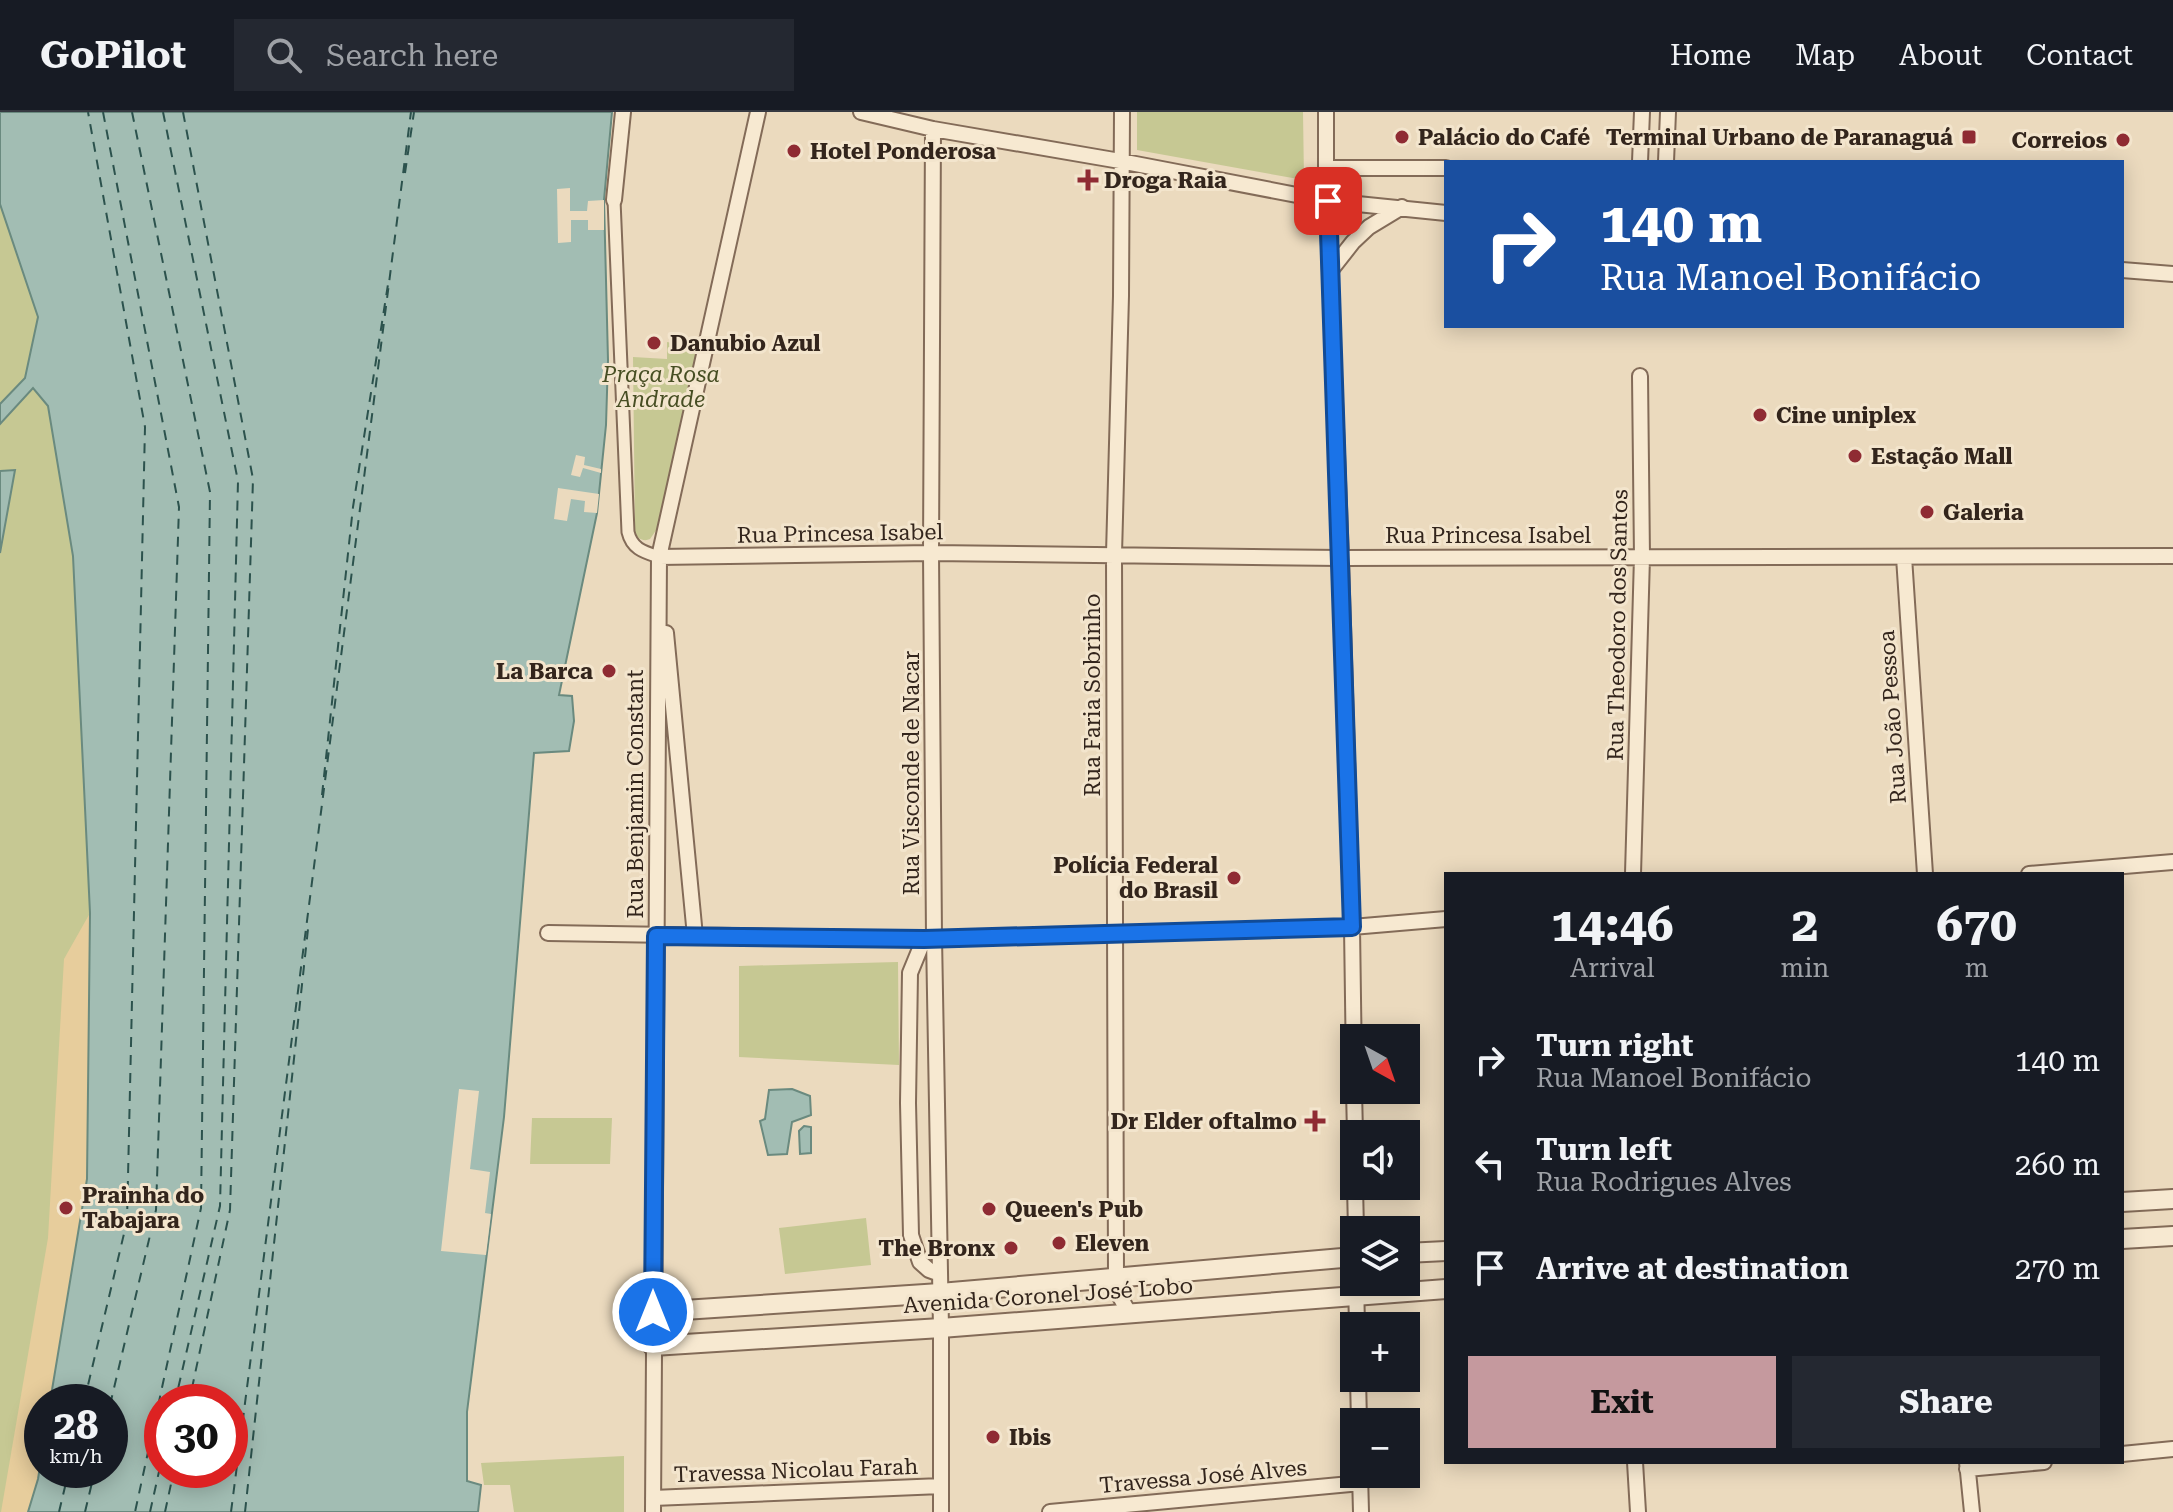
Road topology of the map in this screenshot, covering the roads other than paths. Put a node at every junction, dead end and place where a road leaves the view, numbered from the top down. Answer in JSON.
{"nodes":[{"id":1,"x":623,"y":112,"type":"edge"},
{"id":2,"x":758,"y":112,"type":"edge"},
{"id":3,"x":861,"y":112,"type":"edge"},
{"id":4,"x":1122,"y":112,"type":"edge"},
{"id":5,"x":1326,"y":112,"type":"edge"},
{"id":6,"x":1642,"y":112,"type":"edge"},
{"id":7,"x":1668,"y":112,"type":"edge"},
{"id":8,"x":933,"y":129,"type":"junction"},
{"id":9,"x":1640,"y":160,"type":"edge"},
{"id":10,"x":1666,"y":160,"type":"edge"},
{"id":11,"x":1120,"y":161,"type":"junction"},
{"id":12,"x":1326,"y":168,"type":"junction"},
{"id":13,"x":1444,"y":168,"type":"edge"},
{"id":14,"x":614,"y":200,"type":"joint"},
{"id":15,"x":1328,"y":201,"type":"junction"},
{"id":16,"x":1402,"y":207,"type":"junction"},
{"id":17,"x":1444,"y":213,"type":"edge"},
{"id":18,"x":1331,"y":270,"type":"junction"},
{"id":19,"x":2124,"y":270,"type":"edge"},
{"id":20,"x":2173,"y":274,"type":"edge"},
{"id":21,"x":1640,"y":376,"type":"dead end"},
{"id":22,"x":931,"y":553,"type":"junction"},
{"id":23,"x":1114,"y":554,"type":"junction"},
{"id":24,"x":2173,"y":556,"type":"edge"},
{"id":25,"x":659,"y":557,"type":"junction"},
{"id":26,"x":1642,"y":557,"type":"junction"},
{"id":27,"x":1904,"y":557,"type":"junction"},
{"id":28,"x":1341,"y":558,"type":"junction"},
{"id":29,"x":2173,"y":862,"type":"edge"},
{"id":30,"x":1633,"y":872,"type":"edge"},
{"id":31,"x":1925,"y":872,"type":"edge"},
{"id":32,"x":2053,"y":872,"type":"edge"},
{"id":33,"x":1444,"y":919,"type":"edge"},
{"id":34,"x":1352,"y":927,"type":"junction"},
{"id":35,"x":1114,"y":932,"type":"junction"},
{"id":36,"x":548,"y":933,"type":"dead end"},
{"id":37,"x":656,"y":936,"type":"junction"},
{"id":38,"x":695,"y":936,"type":"junction"},
{"id":39,"x":929,"y":938,"type":"junction"},
{"id":40,"x":1353,"y":1024,"type":"edge"},
{"id":41,"x":2173,"y":1199,"type":"edge"},
{"id":42,"x":2124,"y":1202,"type":"edge"},
{"id":43,"x":2173,"y":1236,"type":"edge"},
{"id":44,"x":2124,"y":1239,"type":"edge"},
{"id":45,"x":1444,"y":1251,"type":"edge"},
{"id":46,"x":1420,"y":1252,"type":"edge"},
{"id":47,"x":1340,"y":1258,"type":"edge"},
{"id":48,"x":940,"y":1274,"type":"junction"},
{"id":49,"x":1116,"y":1279,"type":"junction"},
{"id":50,"x":1420,"y":1289,"type":"edge"},
{"id":51,"x":1444,"y":1289,"type":"edge"},
{"id":52,"x":1340,"y":1290,"type":"edge"},
{"id":53,"x":940,"y":1293,"type":"junction"},
{"id":54,"x":653,"y":1312,"type":"junction"},
{"id":55,"x":1129,"y":1313,"type":"junction"},
{"id":56,"x":941,"y":1328,"type":"junction"},
{"id":57,"x":653,"y":1346,"type":"junction"},
{"id":58,"x":2173,"y":1449,"type":"edge"},
{"id":59,"x":2124,"y":1454,"type":"edge"},
{"id":60,"x":1635,"y":1464,"type":"edge"},
{"id":61,"x":2006,"y":1464,"type":"edge"},
{"id":62,"x":1967,"y":1466,"type":"edge"},
{"id":63,"x":1340,"y":1480,"type":"edge"},
{"id":64,"x":941,"y":1486,"type":"junction"},
{"id":65,"x":1360,"y":1488,"type":"edge"},
{"id":66,"x":653,"y":1505,"type":"edge"},
{"id":67,"x":941,"y":1512,"type":"edge"},
{"id":68,"x":1050,"y":1512,"type":"edge"},
{"id":69,"x":1361,"y":1512,"type":"edge"},
{"id":70,"x":1638,"y":1512,"type":"edge"},
{"id":71,"x":1972,"y":1512,"type":"edge"}],
"edges":[{"from":1,"to":14,"type":"street"},
{"from":2,"to":25,"type":"street"},
{"from":3,"to":8,"type":"street"},
{"from":4,"to":11,"type":"street","name":"Rua Faria Sobrinho"},
{"from":5,"to":12,"type":"street"},
{"from":6,"to":9,"type":"street"},
{"from":7,"to":10,"type":"street"},
{"from":8,"to":11,"type":"street"},
{"from":8,"to":22,"type":"street","name":"Rua Visconde de Nacar"},
{"from":11,"to":15,"type":"street"},
{"from":11,"to":23,"type":"street","name":"Rua Faria Sobrinho"},
{"from":12,"to":13,"type":"street"},
{"from":12,"to":15,"type":"street"},
{"from":14,"to":25,"type":"street"},
{"from":15,"to":16,"type":"street"},
{"from":15,"to":18,"type":"street"},
{"from":16,"to":17,"type":"street"},
{"from":16,"to":18,"type":"street"},
{"from":18,"to":28,"type":"street"},
{"from":19,"to":20,"type":"street"},
{"from":21,"to":26,"type":"street","name":"Rua Theodoro dos Santos"},
{"from":22,"to":23,"type":"street","name":"Rua Princesa Isabel"},
{"from":22,"to":25,"type":"street","name":"Rua Princesa Isabel"},
{"from":22,"to":39,"type":"street","name":"Rua Visconde de Nacar"},
{"from":23,"to":28,"type":"street","name":"Rua Princesa Isabel"},
{"from":23,"to":35,"type":"street","name":"Rua Faria Sobrinho"},
{"from":24,"to":27,"type":"street","name":"Rua Princesa Isabel"},
{"from":25,"to":37,"type":"street","name":"Rua Benjamin Constant"},
{"from":25,"to":38,"type":"street","name":"Rua Benjamin Constant"},
{"from":26,"to":27,"type":"street","name":"Rua Princesa Isabel"},
{"from":26,"to":28,"type":"street","name":"Rua Princesa Isabel"},
{"from":26,"to":30,"type":"street","name":"Rua Theodoro dos Santos"},
{"from":27,"to":31,"type":"street","name":"Rua João Pessoa"},
{"from":28,"to":34,"type":"street"},
{"from":29,"to":32,"type":"street"},
{"from":33,"to":34,"type":"street"},
{"from":34,"to":35,"type":"street"},
{"from":34,"to":40,"type":"street"},
{"from":35,"to":39,"type":"street"},
{"from":35,"to":49,"type":"street","name":"Rua Faria Sobrinho"},
{"from":36,"to":37,"type":"street"},
{"from":37,"to":38,"type":"street"},
{"from":37,"to":54,"type":"street","name":"Rua Benjamin Constant"},
{"from":38,"to":39,"type":"street"},
{"from":39,"to":48,"type":"street","name":"Rua Visconde de Nacar"},
{"from":39,"to":48,"type":"street"},
{"from":41,"to":42,"type":"street"},
{"from":43,"to":44,"type":"street"},
{"from":45,"to":46,"type":"street"},
{"from":47,"to":49,"type":"street","name":"Avenida Coronel José Lobo"},
{"from":48,"to":53,"type":"street","name":"Rua Visconde de Nacar"},
{"from":49,"to":53,"type":"street","name":"Avenida Coronel José Lobo"},
{"from":49,"to":55,"type":"street"},
{"from":50,"to":51,"type":"street","name":"Avenida Coronel José Lobo"},
{"from":52,"to":55,"type":"street","name":"Avenida Coronel José Lobo"},
{"from":53,"to":54,"type":"street","name":"Avenida Coronel José Lobo"},
{"from":53,"to":56,"type":"street","name":"Rua Visconde de Nacar"},
{"from":54,"to":57,"type":"street","name":"Rua Benjamin Constant"},
{"from":55,"to":56,"type":"street","name":"Avenida Coronel José Lobo"},
{"from":56,"to":57,"type":"street","name":"Avenida Coronel José Lobo"},
{"from":56,"to":64,"type":"street","name":"Rua Visconde de Nacar"},
{"from":57,"to":66,"type":"street","name":"Rua Benjamin Constant"},
{"from":58,"to":59,"type":"street"},
{"from":60,"to":70,"type":"street"},
{"from":61,"to":62,"type":"street"},
{"from":62,"to":71,"type":"street"},
{"from":63,"to":68,"type":"street","name":"Travessa José Alves"},
{"from":64,"to":66,"type":"street","name":"Travessa Nicolau Farah"},
{"from":64,"to":67,"type":"street","name":"Rua Visconde de Nacar"},
{"from":65,"to":69,"type":"street"}]}
